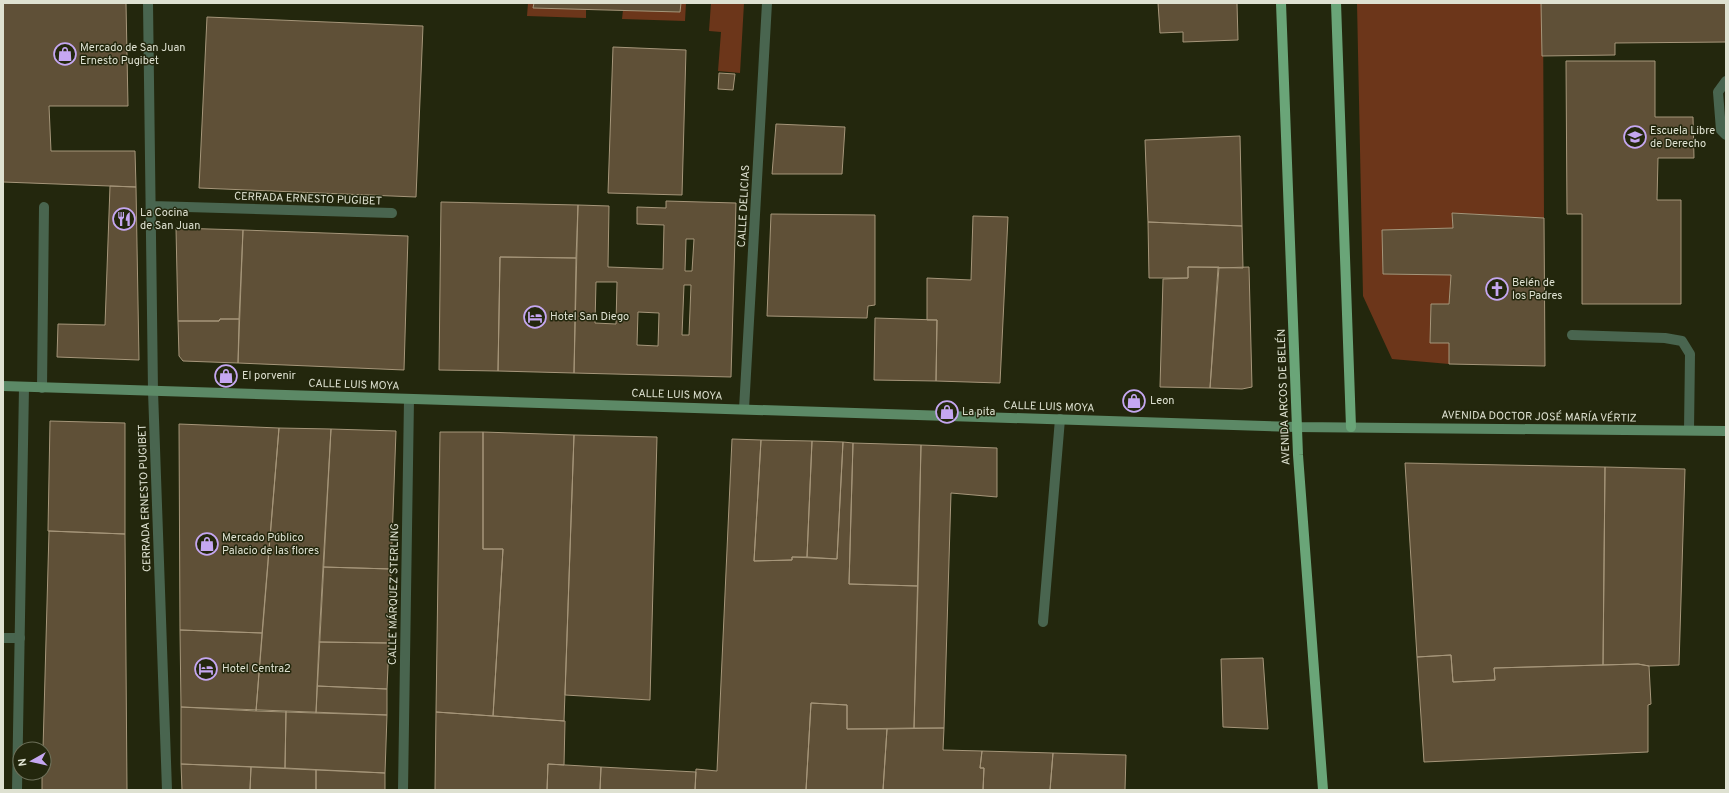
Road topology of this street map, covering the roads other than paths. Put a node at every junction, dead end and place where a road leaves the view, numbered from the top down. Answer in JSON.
{"nodes":[{"id":1,"x":148,"y":3,"type":"edge"},
{"id":2,"x":767,"y":3,"type":"edge"},
{"id":3,"x":1281,"y":3,"type":"edge"},
{"id":4,"x":1336,"y":3,"type":"edge"},
{"id":5,"x":1726,"y":81,"type":"edge"},
{"id":6,"x":1726,"y":136,"type":"edge"},
{"id":7,"x":152,"y":206,"type":"junction"},
{"id":8,"x":44,"y":207,"type":"dead end"},
{"id":9,"x":392,"y":213,"type":"dead end"},
{"id":10,"x":1572,"y":336,"type":"dead end"},
{"id":11,"x":3,"y":386,"type":"edge"},
{"id":12,"x":24,"y":387,"type":"junction"},
{"id":13,"x":42,"y":388,"type":"junction"},
{"id":14,"x":153,"y":391,"type":"junction"},
{"id":15,"x":409,"y":399,"type":"junction"},
{"id":16,"x":744,"y":409,"type":"junction"},
{"id":17,"x":1060,"y":419,"type":"junction"},
{"id":18,"x":1296,"y":426,"type":"junction"},
{"id":19,"x":1351,"y":427,"type":"junction"},
{"id":20,"x":1689,"y":430,"type":"junction"},
{"id":21,"x":1726,"y":431,"type":"edge"},
{"id":22,"x":1043,"y":622,"type":"dead end"},
{"id":23,"x":3,"y":638,"type":"edge"},
{"id":24,"x":20,"y":638,"type":"junction"},
{"id":25,"x":17,"y":790,"type":"edge"},
{"id":26,"x":167,"y":790,"type":"edge"},
{"id":27,"x":403,"y":790,"type":"edge"},
{"id":28,"x":1323,"y":790,"type":"edge"}],
"edges":[{"from":1,"to":7,"type":"street","name":"CERRADA ERNESTO PUGIBET"},
{"from":2,"to":16,"type":"street","name":"CALLE DELICIAS"},
{"from":3,"to":18,"type":"main road","name":"AVENIDA ARCOS DE BELÉN"},
{"from":4,"to":19,"type":"main road"},
{"from":5,"to":6,"type":"street"},
{"from":7,"to":9,"type":"street","name":"CERRADA ERNESTO PUGIBET"},
{"from":7,"to":14,"type":"street","name":"CERRADA ERNESTO PUGIBET"},
{"from":8,"to":13,"type":"street"},
{"from":10,"to":20,"type":"street"},
{"from":11,"to":12,"type":"street","name":"CALLE LUIS MOYA"},
{"from":12,"to":13,"type":"street","name":"CALLE LUIS MOYA"},
{"from":12,"to":24,"type":"street"},
{"from":13,"to":14,"type":"street","name":"CALLE LUIS MOYA"},
{"from":14,"to":15,"type":"street","name":"CALLE LUIS MOYA"},
{"from":14,"to":26,"type":"street","name":"CERRADA ERNESTO PUGIBET"},
{"from":15,"to":16,"type":"street","name":"CALLE LUIS MOYA"},
{"from":15,"to":27,"type":"street","name":"CALLE MÁRQUEZ STERLING"},
{"from":16,"to":17,"type":"street","name":"CALLE LUIS MOYA"},
{"from":17,"to":18,"type":"street","name":"CALLE LUIS MOYA"},
{"from":17,"to":22,"type":"street"},
{"from":18,"to":19,"type":"street","name":"CALLE LUIS MOYA"},
{"from":18,"to":28,"type":"main road","name":"AVENIDA ARCOS DE BELÉN"},
{"from":19,"to":20,"type":"street","name":"AVENIDA DOCTOR JOSÉ MARÍA VÉRTIZ"},
{"from":20,"to":21,"type":"street","name":"AVENIDA DOCTOR JOSÉ MARÍA VÉRTIZ"},
{"from":23,"to":24,"type":"street"},
{"from":24,"to":25,"type":"street"}]}
